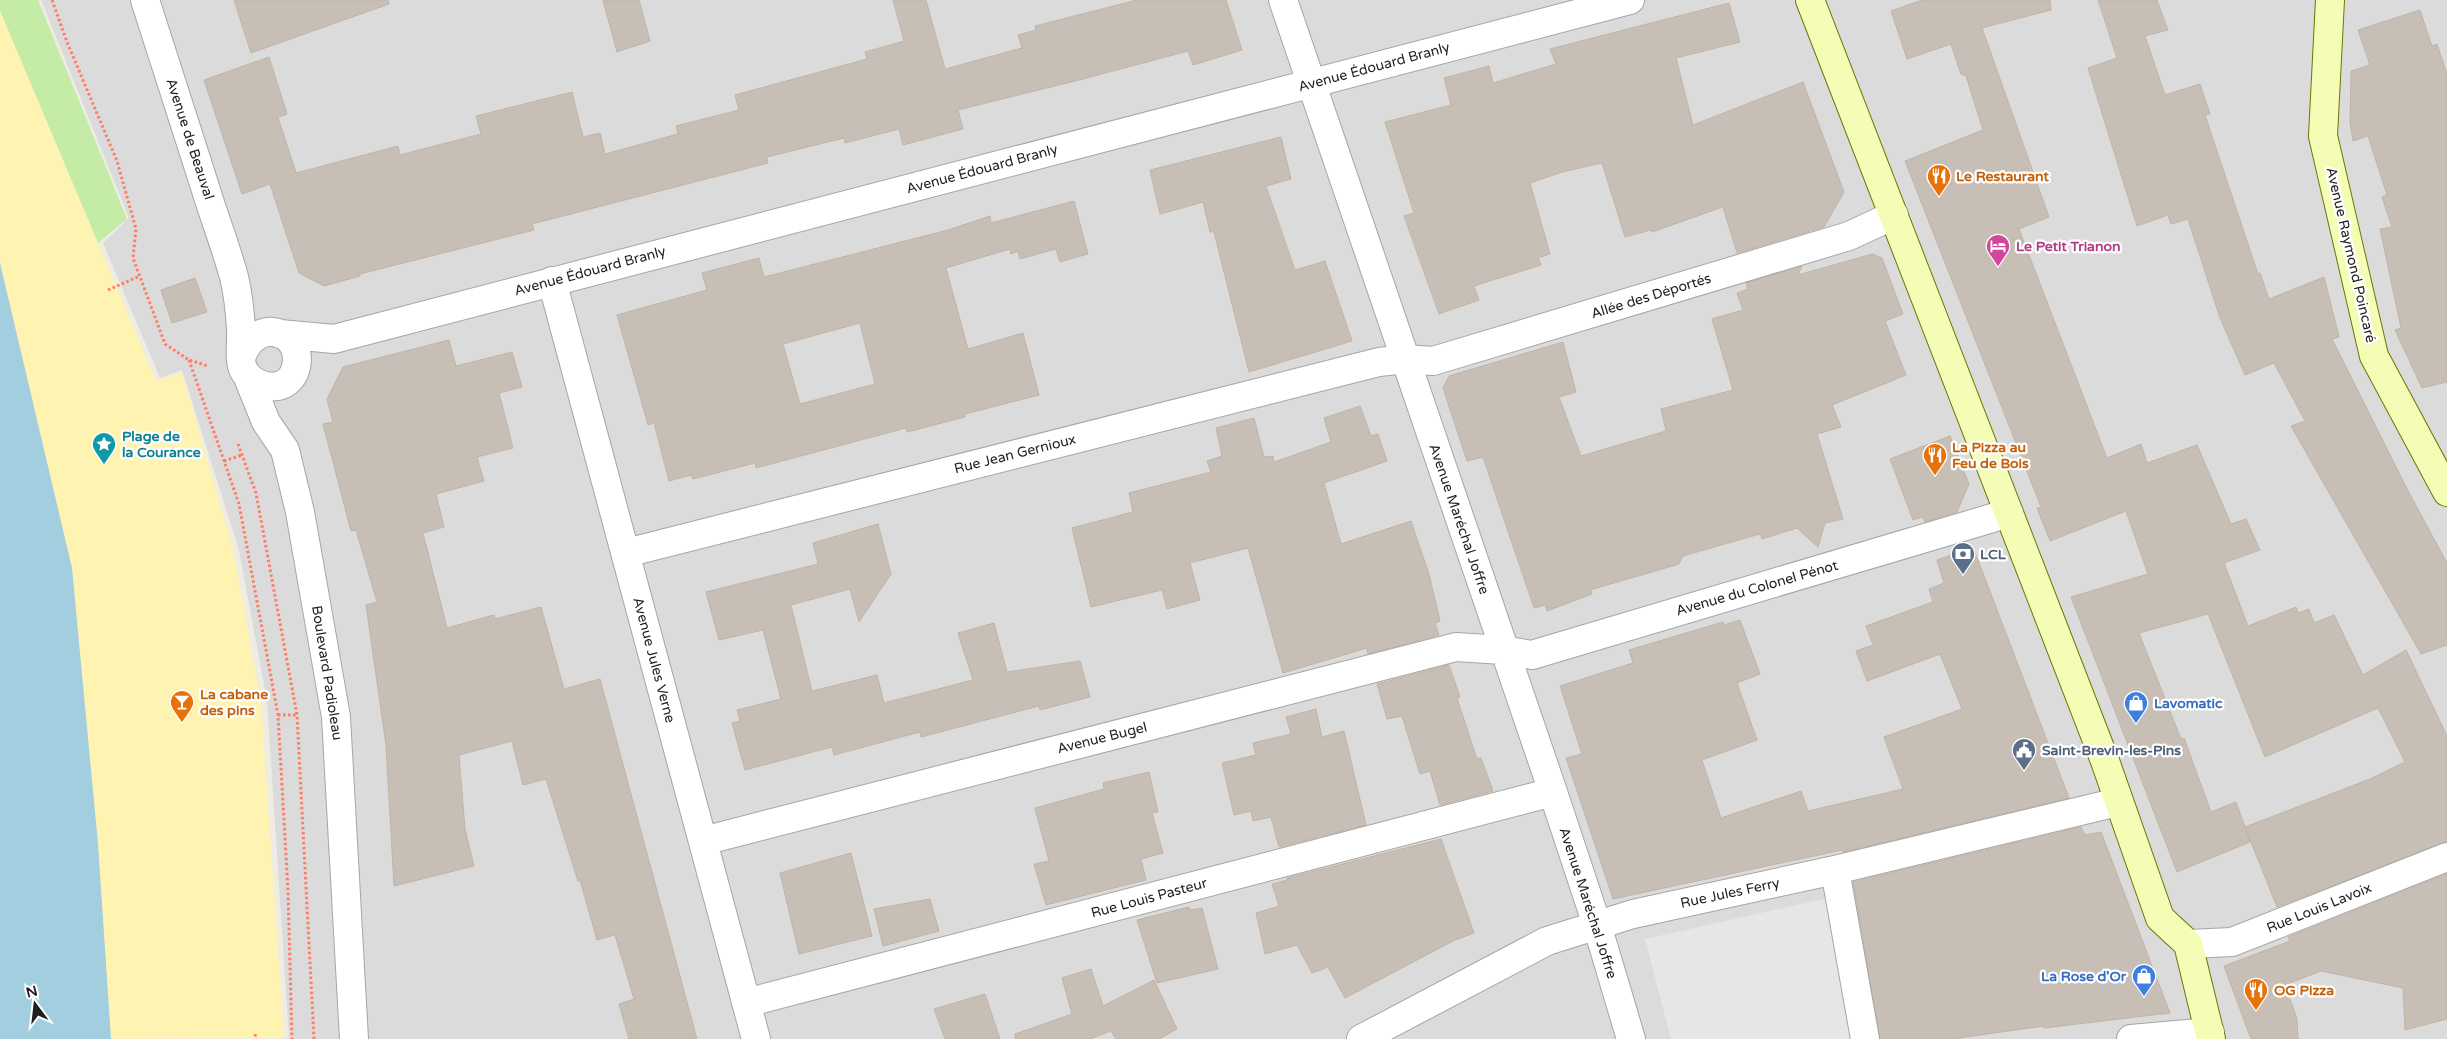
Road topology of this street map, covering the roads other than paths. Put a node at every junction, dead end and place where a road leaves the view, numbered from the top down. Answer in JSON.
{"nodes":[{"id":1,"x":145,"y":0,"type":"edge"},
{"id":2,"x":1283,"y":0,"type":"edge"},
{"id":3,"x":1630,"y":0,"type":"edge"},
{"id":4,"x":1810,"y":0,"type":"edge"},
{"id":5,"x":2330,"y":0,"type":"edge"},
{"id":6,"x":1312,"y":83,"type":"junction"},
{"id":7,"x":1894,"y":215,"type":"junction"},
{"id":8,"x":234,"y":278,"type":"junction"},
{"id":9,"x":552,"y":281,"type":"junction"},
{"id":10,"x":279,"y":334,"type":"junction"},
{"id":11,"x":334,"y":339,"type":"junction"},
{"id":12,"x":1405,"y":359,"type":"junction"},
{"id":13,"x":246,"y":367,"type":"junction"},
{"id":14,"x":294,"y":373,"type":"junction"},
{"id":15,"x":2447,"y":492,"type":"edge"},
{"id":16,"x":2009,"y":513,"type":"junction"},
{"id":17,"x":626,"y":553,"type":"junction"},
{"id":18,"x":1504,"y":650,"type":"junction"},
{"id":19,"x":1553,"y":792,"type":"junction"},
{"id":20,"x":2118,"y":802,"type":"junction"},
{"id":21,"x":703,"y":841,"type":"junction"},
{"id":22,"x":2447,"y":857,"type":"edge"},
{"id":23,"x":1835,"y":870,"type":"junction"},
{"id":24,"x":1596,"y":925,"type":"junction"},
{"id":25,"x":2188,"y":944,"type":"junction"},
{"id":26,"x":746,"y":1004,"type":"junction"},
{"id":27,"x":2211,"y":1036,"type":"edge"},
{"id":28,"x":354,"y":1039,"type":"edge"},
{"id":29,"x":756,"y":1039,"type":"edge"},
{"id":30,"x":1361,"y":1039,"type":"edge"},
{"id":31,"x":1631,"y":1039,"type":"edge"},
{"id":32,"x":1865,"y":1039,"type":"edge"},
{"id":33,"x":2131,"y":1039,"type":"edge"}],
"edges":[{"from":1,"to":8,"type":"street","name":"Avenue de Beauval"},
{"from":2,"to":6,"type":"street","name":"Avenue Maréchal Joffre"},
{"from":3,"to":6,"type":"street","name":"Avenue Édouard Branly"},
{"from":4,"to":7,"type":"street"},
{"from":5,"to":15,"type":"street","name":"Avenue Raymond Poincaré"},
{"from":6,"to":9,"type":"street","name":"Avenue Édouard Branly"},
{"from":6,"to":12,"type":"street","name":"Avenue Maréchal Joffre"},
{"from":7,"to":12,"type":"street","name":"Allée des Déportés"},
{"from":7,"to":16,"type":"street"},
{"from":8,"to":10,"type":"street","name":"Avenue de Beauval"},
{"from":8,"to":13,"type":"street","name":"Avenue de Beauval"},
{"from":9,"to":11,"type":"street","name":"Avenue Édouard Branly"},
{"from":9,"to":17,"type":"street","name":"Avenue Jules Verne"},
{"from":10,"to":11,"type":"street","name":"Avenue Édouard Branly"},
{"from":10,"to":13,"type":"street"},
{"from":10,"to":14,"type":"street"},
{"from":11,"to":14,"type":"street","name":"Avenue Édouard Branly"},
{"from":12,"to":17,"type":"street","name":"Rue Jean Gernioux"},
{"from":12,"to":18,"type":"street","name":"Avenue Maréchal Joffre"},
{"from":13,"to":14,"type":"street"},
{"from":13,"to":28,"type":"street","name":"Boulevard Padioleau"},
{"from":16,"to":18,"type":"street","name":"Avenue du Colonel Pénot"},
{"from":16,"to":20,"type":"street"},
{"from":17,"to":21,"type":"street","name":"Avenue Jules Verne"},
{"from":18,"to":19,"type":"street","name":"Avenue Maréchal Joffre"},
{"from":18,"to":21,"type":"street","name":"Avenue Bugel"},
{"from":19,"to":24,"type":"street","name":"Avenue Maréchal Joffre"},
{"from":19,"to":26,"type":"street","name":"Rue Louis Pasteur"},
{"from":20,"to":23,"type":"street","name":"Rue Jules Ferry"},
{"from":20,"to":25,"type":"street"},
{"from":21,"to":26,"type":"street","name":"Avenue Jules Verne"},
{"from":22,"to":25,"type":"street","name":"Rue Louis Lavoix"},
{"from":23,"to":24,"type":"street","name":"Rue Jules Ferry"},
{"from":23,"to":32,"type":"street"},
{"from":24,"to":30,"type":"street","name":"Rue Jules Ferry"},
{"from":24,"to":31,"type":"street","name":"Avenue Maréchal Joffre"},
{"from":25,"to":27,"type":"street"},
{"from":26,"to":29,"type":"street","name":"Avenue Jules Verne"},
{"from":27,"to":33,"type":"street"}]}
